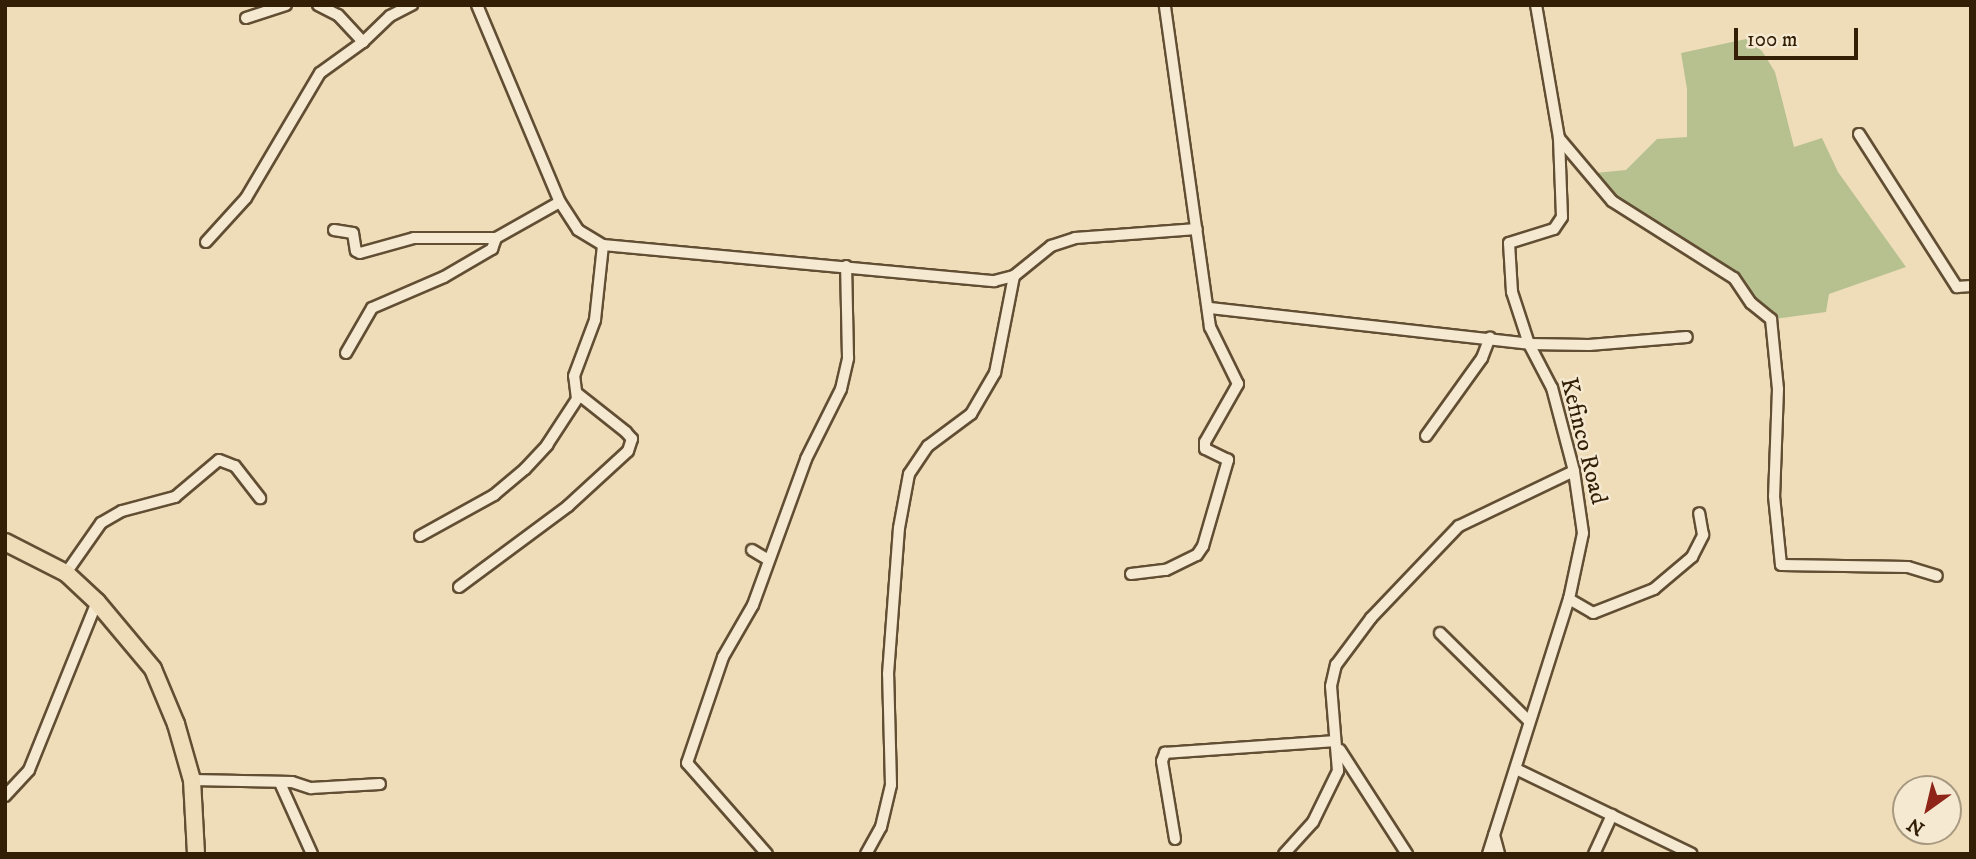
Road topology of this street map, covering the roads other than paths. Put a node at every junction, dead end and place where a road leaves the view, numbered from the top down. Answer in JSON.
{"nodes":[{"id":1,"x":286,"y":5,"type":"edge"},
{"id":2,"x":318,"y":5,"type":"edge"},
{"id":3,"x":412,"y":5,"type":"edge"},
{"id":4,"x":477,"y":5,"type":"edge"},
{"id":5,"x":1165,"y":5,"type":"edge"},
{"id":6,"x":1536,"y":5,"type":"edge"},
{"id":7,"x":246,"y":18,"type":"dead end"},
{"id":8,"x":363,"y":42,"type":"junction"},
{"id":9,"x":1859,"y":134,"type":"dead end"},
{"id":10,"x":1559,"y":138,"type":"junction"},
{"id":11,"x":560,"y":202,"type":"junction"},
{"id":12,"x":1197,"y":229,"type":"junction"},
{"id":13,"x":334,"y":230,"type":"dead end"},
{"id":14,"x":496,"y":238,"type":"junction"},
{"id":15,"x":206,"y":242,"type":"dead end"},
{"id":16,"x":603,"y":245,"type":"junction"},
{"id":17,"x":845,"y":267,"type":"junction"},
{"id":18,"x":1014,"y":276,"type":"junction"},
{"id":19,"x":1971,"y":286,"type":"edge"},
{"id":20,"x":1210,"y":308,"type":"junction"},
{"id":21,"x":1490,"y":337,"type":"junction"},
{"id":22,"x":1687,"y":337,"type":"dead end"},
{"id":23,"x":1529,"y":344,"type":"junction"},
{"id":24,"x":346,"y":353,"type":"dead end"},
{"id":25,"x":578,"y":394,"type":"junction"},
{"id":26,"x":1426,"y":436,"type":"dead end"},
{"id":27,"x":1574,"y":471,"type":"junction"},
{"id":28,"x":260,"y":498,"type":"dead end"},
{"id":29,"x":1699,"y":513,"type":"dead end"},
{"id":30,"x":420,"y":536,"type":"dead end"},
{"id":31,"x":5,"y":542,"type":"edge"},
{"id":32,"x":752,"y":550,"type":"dead end"},
{"id":33,"x":767,"y":559,"type":"junction"},
{"id":34,"x":66,"y":573,"type":"junction"},
{"id":35,"x":1131,"y":574,"type":"dead end"},
{"id":36,"x":1937,"y":576,"type":"dead end"},
{"id":37,"x":459,"y":587,"type":"dead end"},
{"id":38,"x":1569,"y":599,"type":"junction"},
{"id":39,"x":97,"y":602,"type":"junction"},
{"id":40,"x":1440,"y":633,"type":"dead end"},
{"id":41,"x":1528,"y":720,"type":"junction"},
{"id":42,"x":1337,"y":745,"type":"junction"},
{"id":43,"x":1516,"y":769,"type":"junction"},
{"id":44,"x":192,"y":780,"type":"junction"},
{"id":45,"x":280,"y":783,"type":"junction"},
{"id":46,"x":380,"y":784,"type":"dead end"},
{"id":47,"x":5,"y":796,"type":"edge"},
{"id":48,"x":1612,"y":815,"type":"junction"},
{"id":49,"x":1494,"y":835,"type":"junction"},
{"id":50,"x":1175,"y":839,"type":"dead end"},
{"id":51,"x":196,"y":854,"type":"edge"},
{"id":52,"x":312,"y":854,"type":"edge"},
{"id":53,"x":767,"y":854,"type":"edge"},
{"id":54,"x":866,"y":854,"type":"edge"},
{"id":55,"x":1284,"y":854,"type":"edge"},
{"id":56,"x":1407,"y":854,"type":"edge"},
{"id":57,"x":1488,"y":854,"type":"edge"},
{"id":58,"x":1499,"y":854,"type":"edge"},
{"id":59,"x":1594,"y":854,"type":"edge"},
{"id":60,"x":1692,"y":854,"type":"edge"}],
"edges":[{"from":1,"to":7,"type":"street"},
{"from":2,"to":8,"type":"street"},
{"from":3,"to":8,"type":"street"},
{"from":4,"to":11,"type":"street"},
{"from":5,"to":12,"type":"street"},
{"from":6,"to":10,"type":"street","name":"Kefinco Road"},
{"from":8,"to":15,"type":"street"},
{"from":9,"to":19,"type":"street"},
{"from":10,"to":23,"type":"street","name":"Kefinco Road"},
{"from":10,"to":36,"type":"street"},
{"from":11,"to":14,"type":"street"},
{"from":11,"to":16,"type":"street"},
{"from":12,"to":18,"type":"street"},
{"from":12,"to":20,"type":"street"},
{"from":13,"to":14,"type":"street"},
{"from":14,"to":24,"type":"street"},
{"from":16,"to":17,"type":"street"},
{"from":16,"to":25,"type":"street"},
{"from":17,"to":18,"type":"street"},
{"from":17,"to":33,"type":"street"},
{"from":18,"to":54,"type":"street"},
{"from":20,"to":21,"type":"street"},
{"from":20,"to":35,"type":"street"},
{"from":21,"to":23,"type":"street"},
{"from":21,"to":26,"type":"street"},
{"from":22,"to":23,"type":"street"},
{"from":23,"to":27,"type":"street","name":"Kefinco Road"},
{"from":25,"to":30,"type":"street"},
{"from":25,"to":37,"type":"street"},
{"from":27,"to":38,"type":"street","name":"Kefinco Road"},
{"from":27,"to":42,"type":"street"},
{"from":28,"to":34,"type":"street"},
{"from":29,"to":38,"type":"street"},
{"from":31,"to":34,"type":"main road"},
{"from":32,"to":33,"type":"street"},
{"from":33,"to":53,"type":"street"},
{"from":34,"to":39,"type":"main road"},
{"from":38,"to":41,"type":"street","name":"Kefinco Road"},
{"from":39,"to":44,"type":"main road"},
{"from":39,"to":47,"type":"street"},
{"from":40,"to":41,"type":"street"},
{"from":41,"to":43,"type":"street","name":"Kefinco Road"},
{"from":42,"to":50,"type":"street"},
{"from":42,"to":55,"type":"street"},
{"from":42,"to":56,"type":"street"},
{"from":43,"to":48,"type":"street"},
{"from":43,"to":49,"type":"street","name":"Kefinco Road"},
{"from":44,"to":45,"type":"street"},
{"from":44,"to":51,"type":"main road"},
{"from":45,"to":46,"type":"street"},
{"from":45,"to":52,"type":"street"},
{"from":48,"to":59,"type":"street"},
{"from":48,"to":60,"type":"street"},
{"from":49,"to":57,"type":"street","name":"Kefinco Road"},
{"from":49,"to":58,"type":"street"}]}
